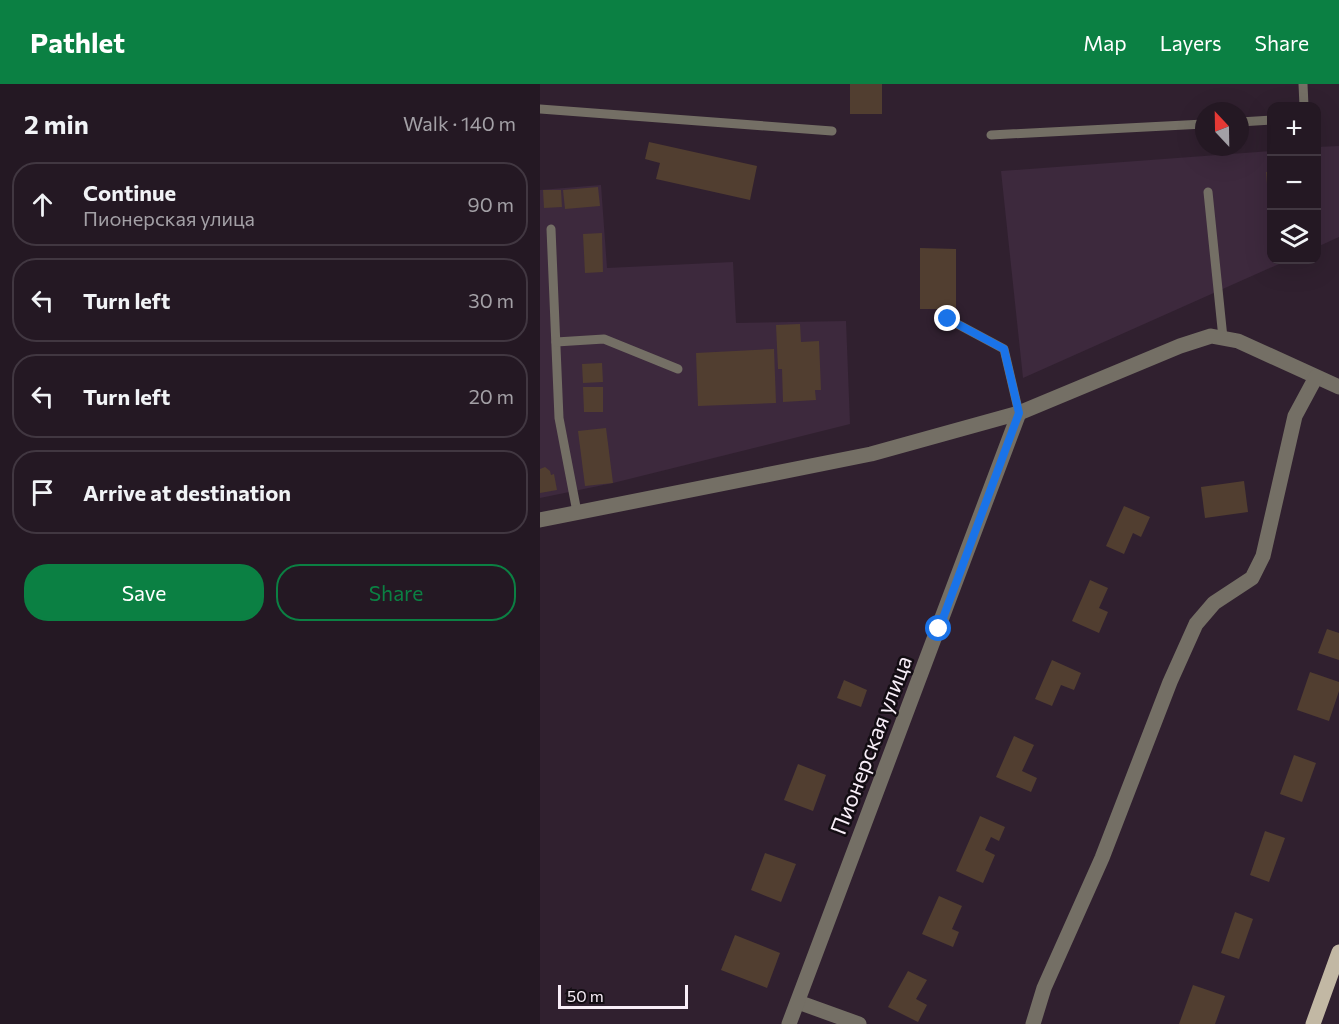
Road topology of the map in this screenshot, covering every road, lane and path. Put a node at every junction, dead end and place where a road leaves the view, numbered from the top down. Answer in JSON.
{"nodes":[{"id":1,"x":1303,"y":84,"type":"edge"},
{"id":2,"x":1304,"y":102,"type":"edge"},
{"id":3,"x":540,"y":109,"type":"edge"},
{"id":4,"x":1267,"y":120,"type":"edge"},
{"id":5,"x":1249,"y":121,"type":"edge"},
{"id":6,"x":1195,"y":124,"type":"edge"},
{"id":7,"x":832,"y":131,"type":"dead end"},
{"id":8,"x":991,"y":135,"type":"dead end"},
{"id":9,"x":1208,"y":192,"type":"dead end"},
{"id":10,"x":552,"y":229,"type":"dead end"},
{"id":11,"x":948,"y":319,"type":"dead end"},
{"id":12,"x":1223,"y":338,"type":"junction"},
{"id":13,"x":556,"y":342,"type":"junction"},
{"id":14,"x":678,"y":369,"type":"dead end"},
{"id":15,"x":1316,"y":377,"type":"junction"},
{"id":16,"x":1339,"y":387,"type":"edge"},
{"id":17,"x":1019,"y":413,"type":"junction"},
{"id":18,"x":577,"y":512,"type":"junction"},
{"id":19,"x":540,"y":520,"type":"edge"},
{"id":20,"x":1339,"y":952,"type":"edge"},
{"id":21,"x":798,"y":1002,"type":"junction"},
{"id":22,"x":789,"y":1024,"type":"edge"},
{"id":23,"x":859,"y":1024,"type":"edge"},
{"id":24,"x":1033,"y":1024,"type":"edge"},
{"id":25,"x":1313,"y":1024,"type":"edge"}],
"edges":[{"from":1,"to":2,"type":"lane"},
{"from":3,"to":7,"type":"lane"},
{"from":4,"to":5,"type":"lane"},
{"from":6,"to":8,"type":"lane"},
{"from":9,"to":12,"type":"lane"},
{"from":10,"to":13,"type":"lane"},
{"from":11,"to":17,"type":"lane"},
{"from":12,"to":15,"type":"street"},
{"from":12,"to":17,"type":"street"},
{"from":13,"to":14,"type":"lane"},
{"from":13,"to":18,"type":"lane"},
{"from":15,"to":16,"type":"street"},
{"from":15,"to":24,"type":"street"},
{"from":17,"to":18,"type":"street"},
{"from":17,"to":21,"type":"street","name":"Пионерская улица"},
{"from":18,"to":19,"type":"street"},
{"from":20,"to":25,"type":"main road"},
{"from":21,"to":22,"type":"street","name":"Пионерская улица"},
{"from":21,"to":23,"type":"street"}]}
